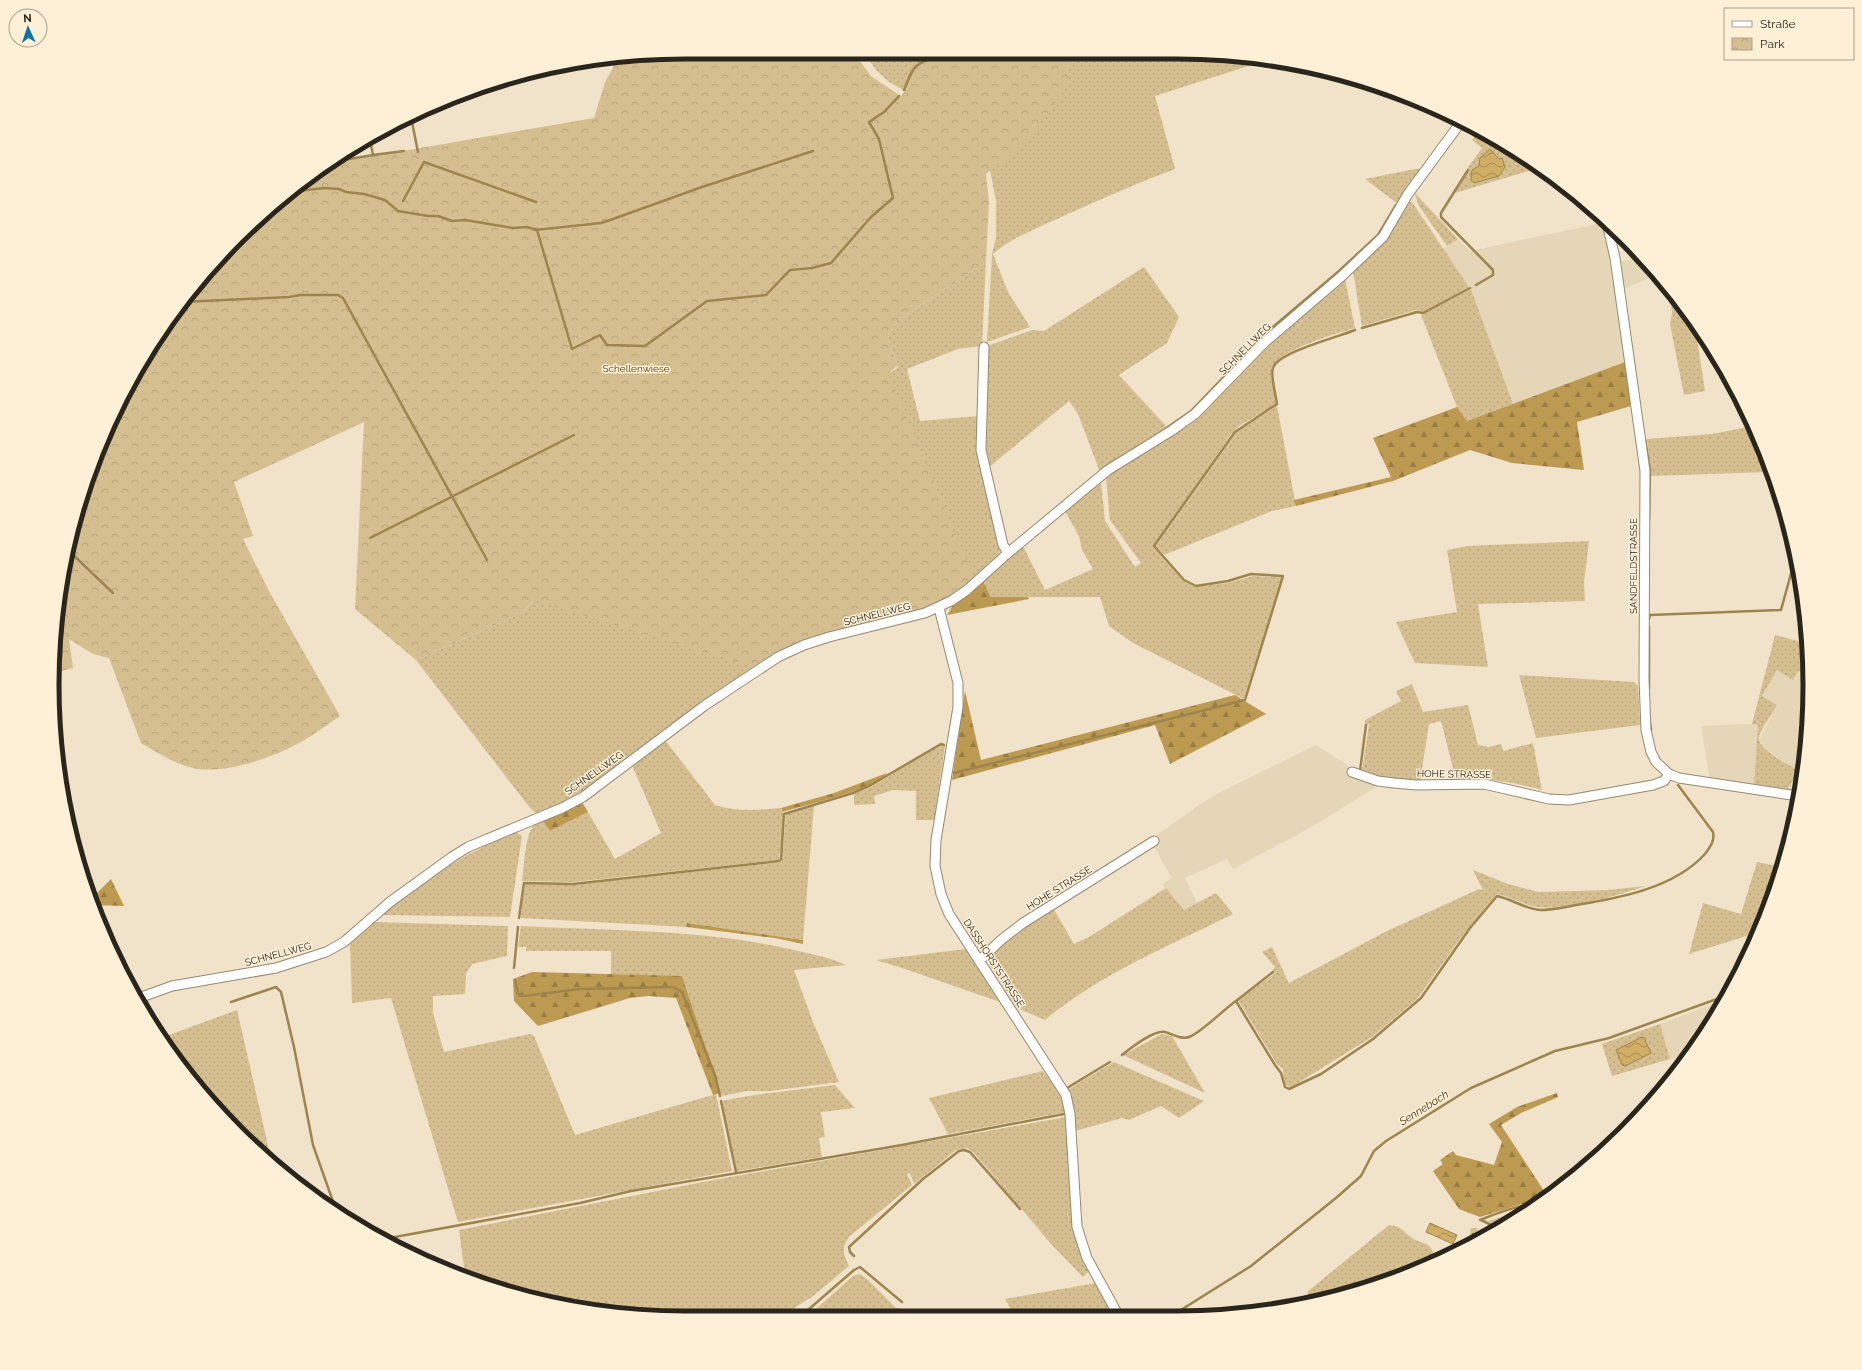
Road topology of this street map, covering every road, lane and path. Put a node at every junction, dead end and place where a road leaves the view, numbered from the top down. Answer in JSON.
{"nodes":[{"id":1,"x":1458,"y":126,"type":"edge"},
{"id":2,"x":1609,"y":232,"type":"edge"},
{"id":3,"x":984,"y":347,"type":"dead end"},
{"id":4,"x":1008,"y":553,"type":"junction"},
{"id":5,"x":939,"y":608,"type":"junction"},
{"id":6,"x":1352,"y":772,"type":"dead end"},
{"id":7,"x":1669,"y":774,"type":"junction"},
{"id":8,"x":1793,"y":795,"type":"edge"},
{"id":9,"x":1154,"y":841,"type":"dead end"},
{"id":10,"x":980,"y":960,"type":"junction"},
{"id":11,"x":142,"y":997,"type":"edge"},
{"id":12,"x":1115,"y":1311,"type":"edge"}],
"edges":[{"from":1,"to":4,"type":"street","name":"SCHNELLWEG"},
{"from":2,"to":7,"type":"street","name":"SANDFELDSTRASSE"},
{"from":3,"to":4,"type":"street"},
{"from":4,"to":5,"type":"street","name":"SCHNELLWEG"},
{"from":5,"to":10,"type":"street","name":"DASSHORSTSTRASSE"},
{"from":5,"to":11,"type":"street","name":"SCHNELLWEG"},
{"from":6,"to":7,"type":"street","name":"HOHE STRASSE"},
{"from":7,"to":8,"type":"street"},
{"from":9,"to":10,"type":"street","name":"HOHE STRASSE"},
{"from":10,"to":12,"type":"street","name":"DASSHORSTSTRASSE"}]}
